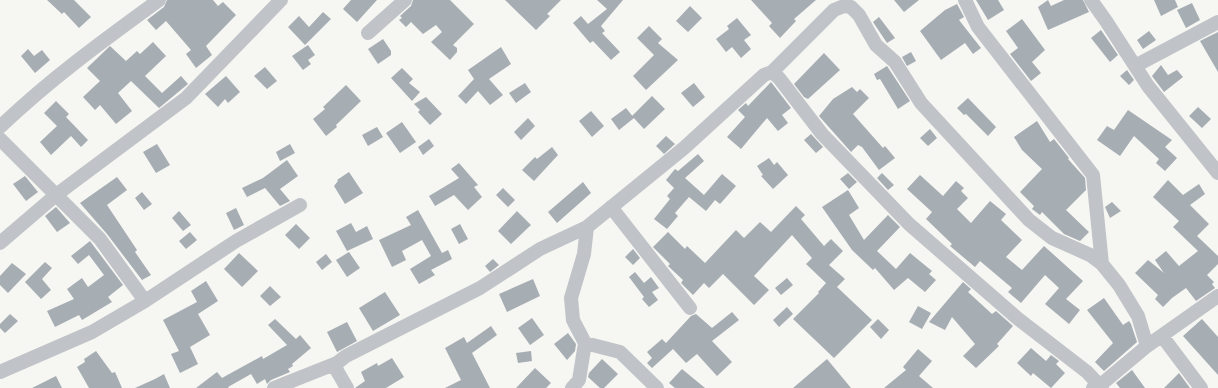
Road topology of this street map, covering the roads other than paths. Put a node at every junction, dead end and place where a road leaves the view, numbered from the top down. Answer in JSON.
{"nodes":[{"id":1,"x":159,"y":0,"type":"edge"},
{"id":2,"x":281,"y":0,"type":"edge"},
{"id":3,"x":405,"y":0,"type":"edge"},
{"id":4,"x":965,"y":0,"type":"edge"},
{"id":5,"x":1091,"y":0,"type":"edge"},
{"id":6,"x":857,"y":4,"type":"edge"},
{"id":7,"x":1218,"y":22,"type":"edge"},
{"id":8,"x":368,"y":33,"type":"dead end"},
{"id":9,"x":1135,"y":66,"type":"junction"},
{"id":10,"x":772,"y":72,"type":"junction"},
{"id":11,"x":0,"y":127,"type":"edge"},
{"id":12,"x":0,"y":139,"type":"edge"},
{"id":13,"x":1218,"y":173,"type":"edge"},
{"id":14,"x":56,"y":195,"type":"junction"},
{"id":15,"x":300,"y":205,"type":"dead end"},
{"id":16,"x":611,"y":207,"type":"junction"},
{"id":17,"x":587,"y":226,"type":"junction"},
{"id":18,"x":0,"y":242,"type":"edge"},
{"id":19,"x":1102,"y":264,"type":"junction"},
{"id":20,"x":1218,"y":296,"type":"edge"},
{"id":21,"x":145,"y":301,"type":"junction"},
{"id":22,"x":690,"y":308,"type":"dead end"},
{"id":23,"x":1162,"y":336,"type":"junction"},
{"id":24,"x":586,"y":344,"type":"junction"},
{"id":25,"x":1147,"y":346,"type":"junction"},
{"id":26,"x":338,"y":363,"type":"junction"},
{"id":27,"x":0,"y":372,"type":"edge"},
{"id":28,"x":1098,"y":387,"type":"edge"},
{"id":29,"x":274,"y":388,"type":"edge"},
{"id":30,"x":347,"y":388,"type":"edge"},
{"id":31,"x":572,"y":388,"type":"edge"},
{"id":32,"x":657,"y":388,"type":"edge"},
{"id":33,"x":1201,"y":388,"type":"edge"}],
"edges":[{"from":1,"to":11,"type":"street"},
{"from":2,"to":14,"type":"street"},
{"from":3,"to":8,"type":"street"},
{"from":4,"to":19,"type":"street"},
{"from":5,"to":9,"type":"street"},
{"from":6,"to":10,"type":"street"},
{"from":6,"to":19,"type":"street"},
{"from":7,"to":9,"type":"street"},
{"from":9,"to":13,"type":"street"},
{"from":10,"to":16,"type":"street"},
{"from":10,"to":28,"type":"street"},
{"from":12,"to":14,"type":"street"},
{"from":14,"to":18,"type":"street"},
{"from":14,"to":21,"type":"street"},
{"from":15,"to":21,"type":"street"},
{"from":16,"to":17,"type":"street"},
{"from":16,"to":22,"type":"street"},
{"from":17,"to":24,"type":"street"},
{"from":17,"to":26,"type":"street"},
{"from":19,"to":25,"type":"street"},
{"from":20,"to":23,"type":"street"},
{"from":21,"to":27,"type":"street"},
{"from":23,"to":25,"type":"street"},
{"from":23,"to":33,"type":"street"},
{"from":24,"to":31,"type":"street"},
{"from":24,"to":32,"type":"street"},
{"from":25,"to":28,"type":"street"},
{"from":26,"to":29,"type":"street"},
{"from":26,"to":30,"type":"street"}]}
